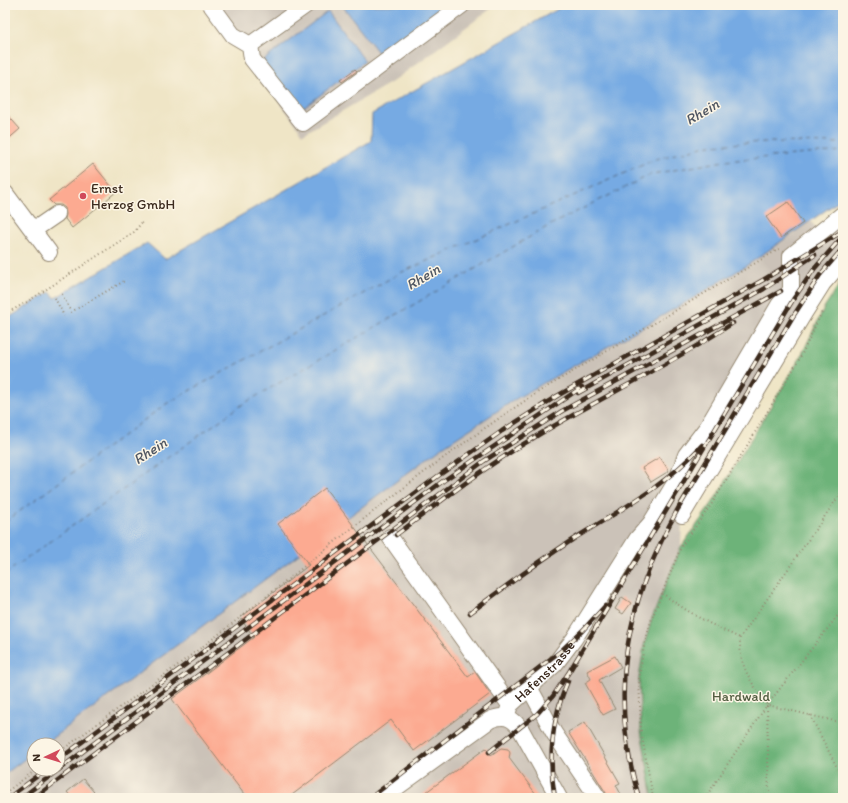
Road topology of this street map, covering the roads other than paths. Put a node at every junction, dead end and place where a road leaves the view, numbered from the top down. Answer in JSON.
{"nodes":[{"id":1,"x":211,"y":5,"type":"edge"},
{"id":2,"x":306,"y":5,"type":"edge"},
{"id":3,"x":462,"y":5,"type":"edge"},
{"id":4,"x":250,"y":45,"type":"junction"},
{"id":5,"x":5,"y":193,"type":"edge"},
{"id":6,"x":56,"y":214,"type":"dead end"},
{"id":7,"x":843,"y":214,"type":"edge"},
{"id":8,"x":30,"y":226,"type":"junction"},
{"id":9,"x":49,"y":252,"type":"dead end"},
{"id":10,"x":843,"y":260,"type":"edge"},
{"id":11,"x":804,"y":312,"type":"junction"},
{"id":12,"x":769,"y":322,"type":"junction"},
{"id":13,"x":682,"y":515,"type":"dead end"},
{"id":14,"x":390,"y":537,"type":"dead end"},
{"id":15,"x":529,"y":688,"type":"junction"},
{"id":16,"x":508,"y":711,"type":"junction"},
{"id":17,"x":382,"y":798,"type":"edge"},
{"id":18,"x":559,"y":798,"type":"edge"},
{"id":19,"x":598,"y":798,"type":"edge"}],
"edges":[{"from":1,"to":4,"type":"street"},
{"from":2,"to":4,"type":"street"},
{"from":3,"to":4,"type":"street"},
{"from":5,"to":8,"type":"street"},
{"from":6,"to":8,"type":"street"},
{"from":7,"to":12,"type":"street","name":"Hafenstrasse"},
{"from":8,"to":9,"type":"street"},
{"from":10,"to":11,"type":"street"},
{"from":11,"to":12,"type":"street"},
{"from":11,"to":13,"type":"street"},
{"from":12,"to":15,"type":"street","name":"Hafenstrasse"},
{"from":14,"to":16,"type":"street"},
{"from":15,"to":16,"type":"street","name":"Hafenstrasse"},
{"from":15,"to":19,"type":"street"},
{"from":16,"to":17,"type":"street","name":"Hafenstrasse"},
{"from":16,"to":18,"type":"street"}]}
